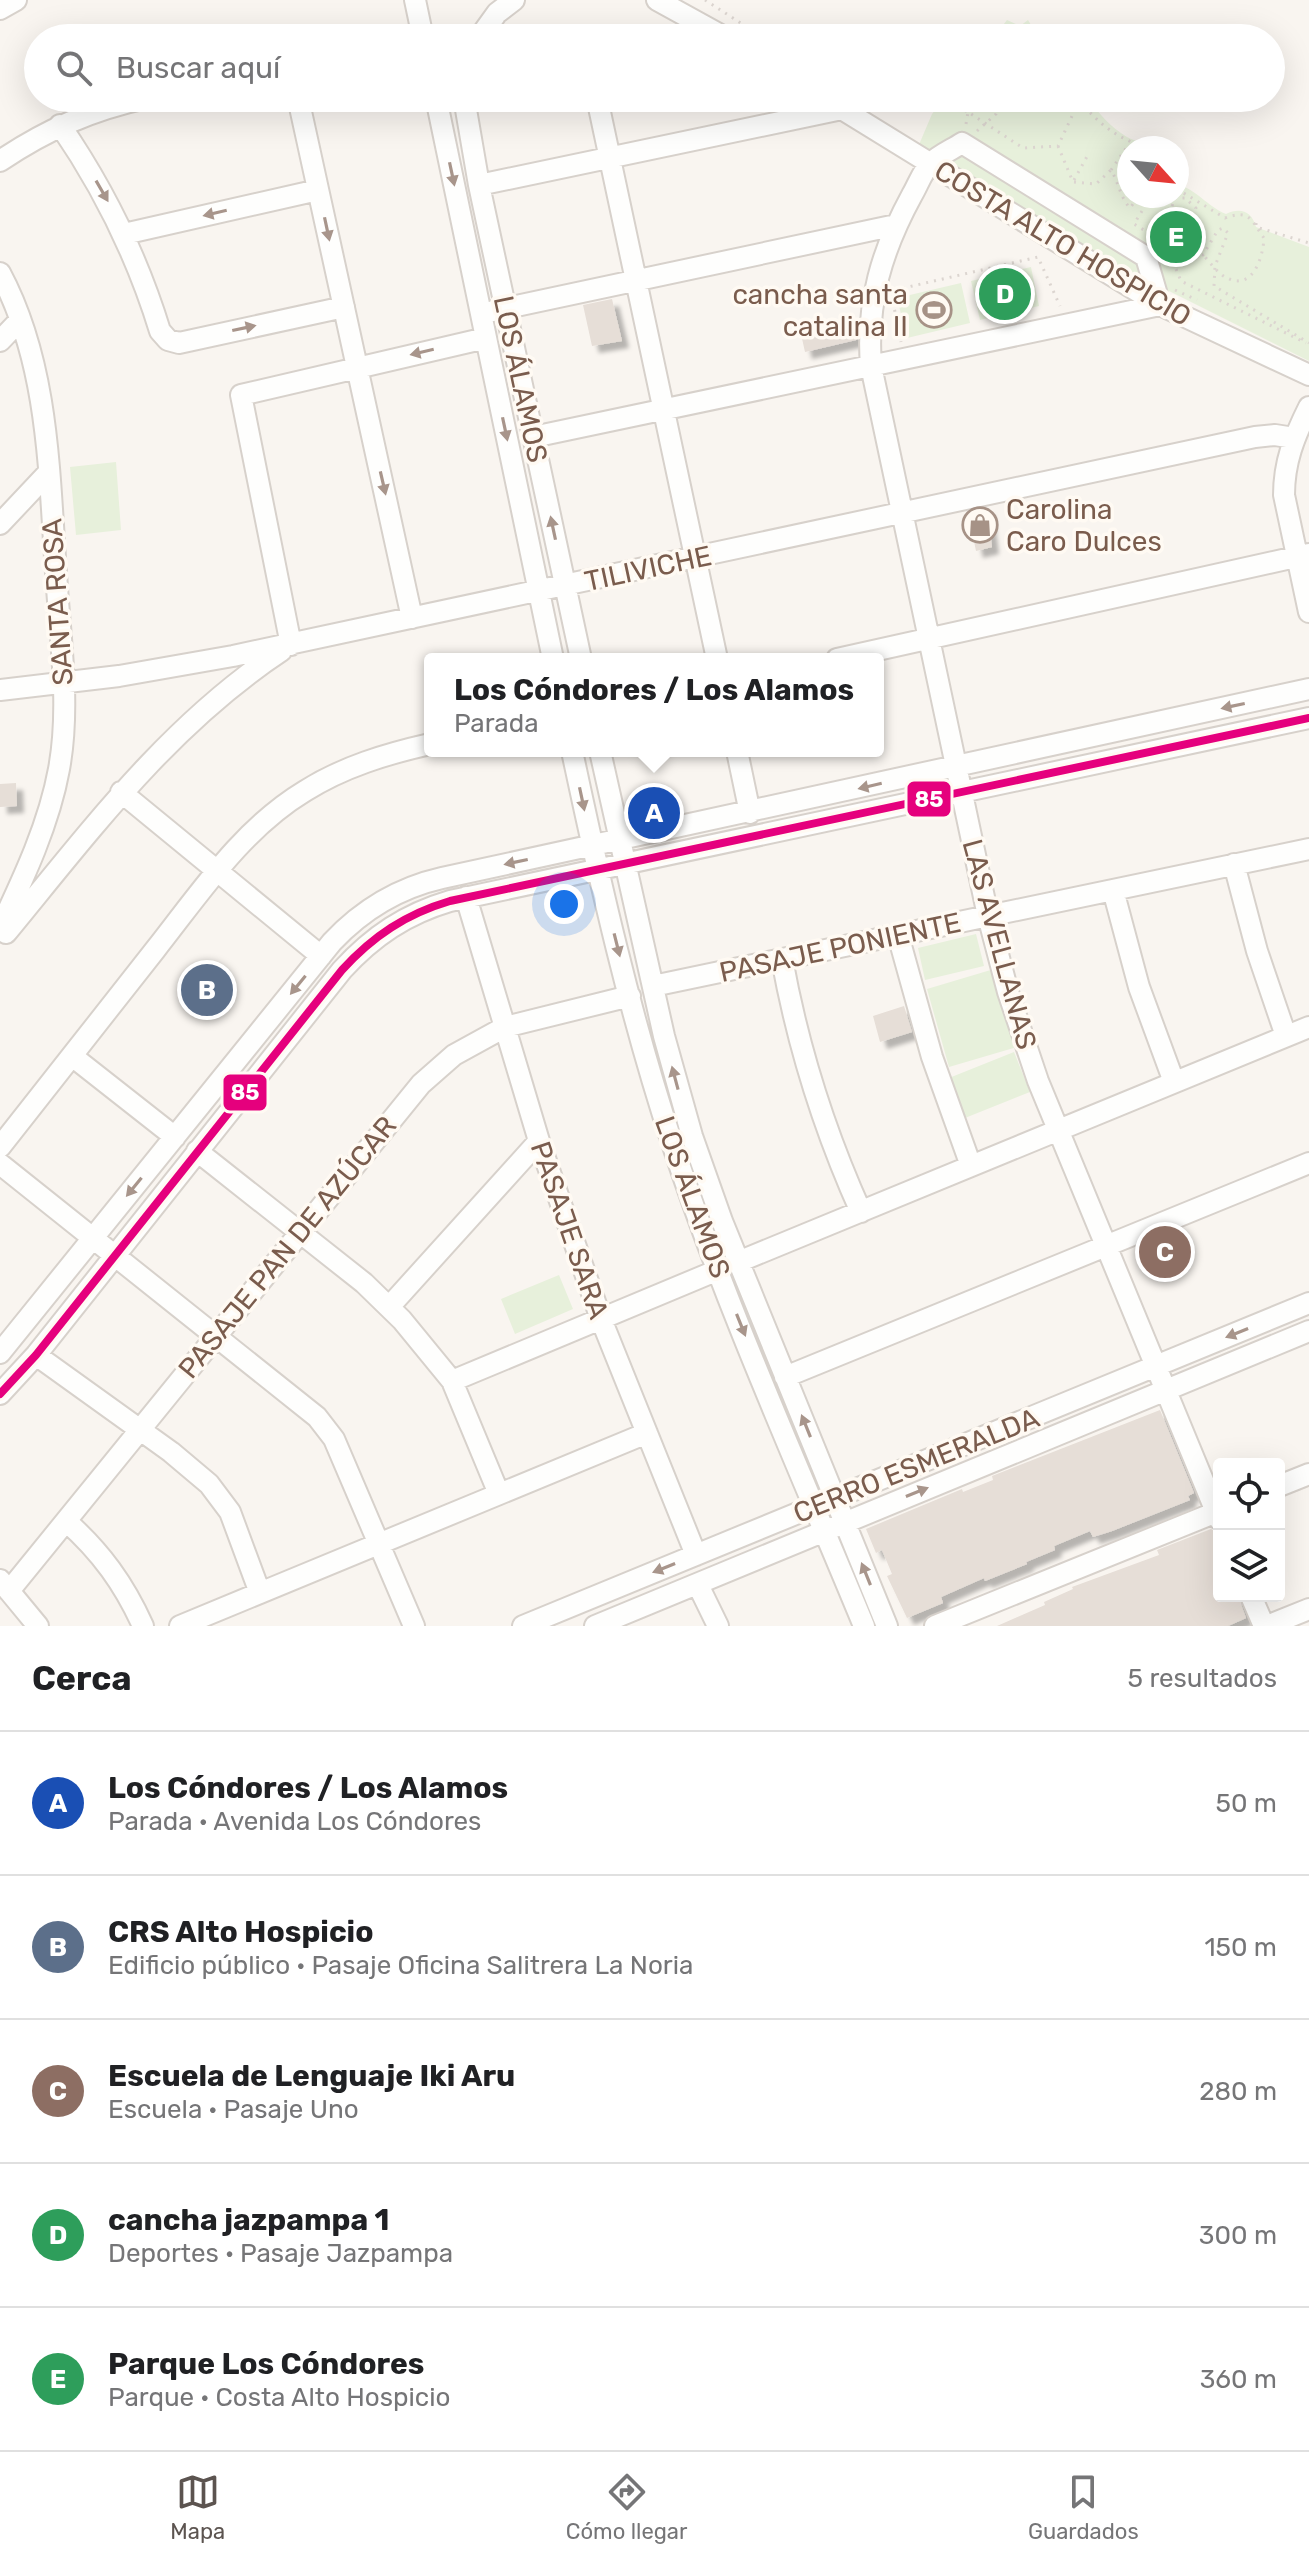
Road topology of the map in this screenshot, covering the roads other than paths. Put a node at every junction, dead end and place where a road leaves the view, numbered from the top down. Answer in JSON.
{"nodes":[{"id":1,"x":16,"y":0,"type":"edge"},
{"id":2,"x":415,"y":0,"type":"edge"},
{"id":3,"x":657,"y":0,"type":"edge"},
{"id":4,"x":510,"y":1,"type":"edge"},
{"id":5,"x":0,"y":9,"type":"edge"},
{"id":6,"x":420,"y":24,"type":"edge"},
{"id":7,"x":491,"y":24,"type":"edge"},
{"id":8,"x":701,"y":24,"type":"edge"},
{"id":9,"x":91,"y":112,"type":"edge"},
{"id":10,"x":301,"y":112,"type":"edge"},
{"id":11,"x":439,"y":112,"type":"edge"},
{"id":12,"x":466,"y":112,"type":"edge"},
{"id":13,"x":600,"y":112,"type":"edge"},
{"id":14,"x":828,"y":112,"type":"edge"},
{"id":15,"x":847,"y":112,"type":"edge"},
{"id":16,"x":60,"y":125,"type":"junction"},
{"id":17,"x":610,"y":158,"type":"junction"},
{"id":18,"x":0,"y":161,"type":"edge"},
{"id":19,"x":930,"y":163,"type":"junction"},
{"id":20,"x":479,"y":185,"type":"junction"},
{"id":21,"x":318,"y":190,"type":"junction"},
{"id":22,"x":896,"y":225,"type":"junction"},
{"id":23,"x":124,"y":234,"type":"junction"},
{"id":24,"x":0,"y":273,"type":"edge"},
{"id":25,"x":636,"y":281,"type":"junction"},
{"id":26,"x":1160,"y":305,"type":"junction"},
{"id":27,"x":344,"y":307,"type":"junction"},
{"id":28,"x":505,"y":309,"type":"junction"},
{"id":29,"x":481,"y":314,"type":"junction"},
{"id":30,"x":20,"y":320,"type":"junction"},
{"id":31,"x":486,"y":338,"type":"junction"},
{"id":32,"x":0,"y":341,"type":"edge"},
{"id":33,"x":871,"y":366,"type":"junction"},
{"id":34,"x":357,"y":367,"type":"junction"},
{"id":35,"x":1309,"y":375,"type":"edge"},
{"id":36,"x":1309,"y":407,"type":"edge"},
{"id":37,"x":664,"y":410,"type":"junction"},
{"id":38,"x":533,"y":437,"type":"junction"},
{"id":39,"x":1294,"y":438,"type":"junction"},
{"id":40,"x":48,"y":473,"type":"junction"},
{"id":41,"x":902,"y":513,"type":"junction"},
{"id":42,"x":0,"y":524,"type":"edge"},
{"id":43,"x":1303,"y":556,"type":"edge"},
{"id":44,"x":695,"y":558,"type":"junction"},
{"id":45,"x":565,"y":586,"type":"junction"},
{"id":46,"x":539,"y":591,"type":"junction"},
{"id":47,"x":1309,"y":612,"type":"edge"},
{"id":48,"x":412,"y":618,"type":"junction"},
{"id":49,"x":929,"y":638,"type":"junction"},
{"id":50,"x":291,"y":645,"type":"junction"},
{"id":51,"x":552,"y":653,"type":"edge"},
{"id":52,"x":580,"y":653,"type":"edge"},
{"id":53,"x":716,"y":653,"type":"edge"},
{"id":54,"x":863,"y":653,"type":"edge"},
{"id":55,"x":63,"y":684,"type":"junction"},
{"id":56,"x":1309,"y":689,"type":"edge"},
{"id":57,"x":0,"y":690,"type":"edge"},
{"id":58,"x":1309,"y":718,"type":"edge"},
{"id":59,"x":424,"y":746,"type":"edge"},
{"id":60,"x":573,"y":757,"type":"edge"},
{"id":61,"x":601,"y":757,"type":"edge"},
{"id":62,"x":738,"y":757,"type":"edge"},
{"id":63,"x":956,"y":767,"type":"junction"},
{"id":64,"x":121,"y":792,"type":"junction"},
{"id":65,"x":962,"y":792,"type":"junction"},
{"id":66,"x":750,"y":813,"type":"junction"},
{"id":67,"x":619,"y":840,"type":"junction"},
{"id":68,"x":592,"y":846,"type":"junction"},
{"id":69,"x":1309,"y":849,"type":"edge"},
{"id":70,"x":625,"y":864,"type":"junction"},
{"id":71,"x":1234,"y":864,"type":"junction"},
{"id":72,"x":598,"y":870,"type":"junction"},
{"id":73,"x":217,"y":871,"type":"junction"},
{"id":74,"x":1113,"y":890,"type":"junction"},
{"id":75,"x":466,"y":897,"type":"junction"},
{"id":76,"x":988,"y":916,"type":"junction"},
{"id":77,"x":0,"y":928,"type":"edge"},
{"id":78,"x":898,"y":935,"type":"junction"},
{"id":79,"x":0,"y":940,"type":"edge"},
{"id":80,"x":321,"y":956,"type":"junction"},
{"id":81,"x":782,"y":959,"type":"junction"},
{"id":82,"x":653,"y":986,"type":"junction"},
{"id":83,"x":630,"y":996,"type":"junction"},
{"id":84,"x":505,"y":1027,"type":"junction"},
{"id":85,"x":1309,"y":1027,"type":"edge"},
{"id":86,"x":1286,"y":1036,"type":"junction"},
{"id":87,"x":72,"y":1056,"type":"junction"},
{"id":88,"x":1174,"y":1082,"type":"junction"},
{"id":89,"x":1058,"y":1130,"type":"junction"},
{"id":90,"x":175,"y":1137,"type":"junction"},
{"id":91,"x":539,"y":1141,"type":"junction"},
{"id":92,"x":0,"y":1147,"type":"edge"},
{"id":93,"x":197,"y":1151,"type":"junction"},
{"id":94,"x":1309,"y":1163,"type":"edge"},
{"id":95,"x":0,"y":1164,"type":"edge"},
{"id":96,"x":971,"y":1166,"type":"junction"},
{"id":97,"x":861,"y":1212,"type":"junction"},
{"id":98,"x":299,"y":1232,"type":"junction"},
{"id":99,"x":93,"y":1238,"type":"junction"},
{"id":100,"x":1106,"y":1246,"type":"junction"},
{"id":101,"x":115,"y":1255,"type":"junction"},
{"id":102,"x":738,"y":1262,"type":"junction"},
{"id":103,"x":718,"y":1270,"type":"junction"},
{"id":104,"x":1309,"y":1303,"type":"edge"},
{"id":105,"x":389,"y":1307,"type":"junction"},
{"id":106,"x":601,"y":1319,"type":"junction"},
{"id":107,"x":1309,"y":1331,"type":"edge"},
{"id":108,"x":216,"y":1336,"type":"junction"},
{"id":109,"x":0,"y":1353,"type":"edge"},
{"id":110,"x":36,"y":1355,"type":"junction"},
{"id":111,"x":1156,"y":1366,"type":"junction"},
{"id":112,"x":785,"y":1377,"type":"junction"},
{"id":113,"x":452,"y":1381,"type":"junction"},
{"id":114,"x":1165,"y":1390,"type":"junction"},
{"id":115,"x":0,"y":1394,"type":"edge"},
{"id":116,"x":139,"y":1430,"type":"junction"},
{"id":117,"x":647,"y":1433,"type":"junction"},
{"id":118,"x":1309,"y":1474,"type":"edge"},
{"id":119,"x":1285,"y":1484,"type":"edge"},
{"id":120,"x":499,"y":1494,"type":"junction"},
{"id":121,"x":835,"y":1498,"type":"junction"},
{"id":122,"x":1213,"y":1502,"type":"edge"},
{"id":123,"x":814,"y":1506,"type":"junction"},
{"id":124,"x":1213,"y":1516,"type":"edge"},
{"id":125,"x":66,"y":1521,"type":"junction"},
{"id":126,"x":845,"y":1522,"type":"junction"},
{"id":127,"x":825,"y":1531,"type":"junction"},
{"id":128,"x":750,"y":1533,"type":"junction"},
{"id":129,"x":380,"y":1544,"type":"junction"},
{"id":130,"x":719,"y":1545,"type":"junction"},
{"id":131,"x":696,"y":1555,"type":"junction"},
{"id":132,"x":762,"y":1558,"type":"junction"},
{"id":133,"x":731,"y":1572,"type":"junction"},
{"id":134,"x":698,"y":1585,"type":"junction"},
{"id":135,"x":5,"y":1586,"type":"edge"},
{"id":136,"x":260,"y":1593,"type":"junction"},
{"id":137,"x":1254,"y":1602,"type":"edge"},
{"id":138,"x":1309,"y":1609,"type":"edge"},
{"id":139,"x":38,"y":1626,"type":"edge"},
{"id":140,"x":143,"y":1626,"type":"edge"},
{"id":141,"x":180,"y":1626,"type":"edge"},
{"id":142,"x":414,"y":1626,"type":"edge"},
{"id":143,"x":523,"y":1626,"type":"edge"},
{"id":144,"x":595,"y":1626,"type":"edge"},
{"id":145,"x":718,"y":1626,"type":"edge"},
{"id":146,"x":864,"y":1626,"type":"edge"},
{"id":147,"x":887,"y":1626,"type":"edge"},
{"id":148,"x":935,"y":1626,"type":"edge"},
{"id":149,"x":1265,"y":1626,"type":"edge"}],
"edges":[{"from":1,"to":5,"type":"street"},
{"from":2,"to":6,"type":"street"},
{"from":3,"to":8,"type":"street"},
{"from":4,"to":7,"type":"street"},
{"from":9,"to":16,"type":"street"},
{"from":10,"to":21,"type":"street"},
{"from":11,"to":29,"type":"street","name":"LOS ÁLAMOS","one_way":true},
{"from":12,"to":20,"type":"street","name":"LOS ÁLAMOS"},
{"from":13,"to":17,"type":"street"},
{"from":14,"to":17,"type":"street"},
{"from":15,"to":19,"type":"street","name":"COSTA ALTO HOSPICIO"},
{"from":16,"to":18,"type":"street"},
{"from":16,"to":23,"type":"street","one_way":true},
{"from":17,"to":20,"type":"street"},
{"from":17,"to":25,"type":"street"},
{"from":19,"to":22,"type":"street","name":"LAS AVELLANAS"},
{"from":19,"to":26,"type":"street","name":"COSTA ALTO HOSPICIO"},
{"from":19,"to":26,"type":"street"},
{"from":20,"to":28,"type":"street","name":"LOS ÁLAMOS"},
{"from":21,"to":23,"type":"street","one_way":true},
{"from":21,"to":27,"type":"street","one_way":true},
{"from":22,"to":25,"type":"street"},
{"from":22,"to":33,"type":"street","name":"LAS AVELLANAS"},
{"from":23,"to":27,"type":"street","one_way":true},
{"from":24,"to":30,"type":"street","name":"SANTA ROSA"},
{"from":25,"to":28,"type":"street"},
{"from":25,"to":37,"type":"street"},
{"from":26,"to":33,"type":"street"},
{"from":26,"to":35,"type":"street","name":"COSTA ALTO HOSPICIO"},
{"from":27,"to":34,"type":"street"},
{"from":28,"to":29,"type":"street"},
{"from":28,"to":38,"type":"street","name":"LOS ÁLAMOS"},
{"from":29,"to":31,"type":"street","name":"LOS ÁLAMOS"},
{"from":30,"to":32,"type":"street"},
{"from":30,"to":40,"type":"street","name":"SANTA ROSA"},
{"from":31,"to":34,"type":"street","one_way":true},
{"from":31,"to":46,"type":"street","name":"LOS ÁLAMOS","one_way":true},
{"from":33,"to":37,"type":"street"},
{"from":33,"to":41,"type":"street","name":"LAS AVELLANAS"},
{"from":34,"to":48,"type":"street","one_way":true},
{"from":34,"to":50,"type":"street"},
{"from":36,"to":39,"type":"street"},
{"from":37,"to":38,"type":"street"},
{"from":37,"to":44,"type":"street"},
{"from":45,"to":38,"type":"street","name":"LOS ÁLAMOS","one_way":true},
{"from":39,"to":41,"type":"street","name":"TILIVICHE"},
{"from":39,"to":43,"type":"street"},
{"from":40,"to":42,"type":"street"},
{"from":40,"to":55,"type":"street","name":"SANTA ROSA"},
{"from":41,"to":44,"type":"street","name":"TILIVICHE"},
{"from":41,"to":49,"type":"street","name":"LAS AVELLANAS"},
{"from":43,"to":47,"type":"street"},
{"from":43,"to":49,"type":"street"},
{"from":44,"to":45,"type":"street","name":"TILIVICHE"},
{"from":44,"to":53,"type":"street"},
{"from":45,"to":46,"type":"street","name":"TILIVICHE"},
{"from":45,"to":52,"type":"street","name":"LOS ÁLAMOS"},
{"from":46,"to":48,"type":"street","name":"TILIVICHE"},
{"from":46,"to":51,"type":"street","name":"LOS ÁLAMOS"},
{"from":48,"to":50,"type":"street","name":"TILIVICHE"},
{"from":49,"to":54,"type":"street"},
{"from":49,"to":63,"type":"street","name":"LAS AVELLANAS"},
{"from":50,"to":55,"type":"street","name":"TILIVICHE"},
{"from":50,"to":64,"type":"street"},
{"from":55,"to":57,"type":"street","name":"TILIVICHE"},
{"from":55,"to":77,"type":"street","name":"SANTA ROSA"},
{"from":56,"to":63,"type":"street","one_way":true},
{"from":58,"to":65,"type":"street"},
{"from":59,"to":73,"type":"street"},
{"from":60,"to":68,"type":"street","name":"LOS ÁLAMOS","one_way":true},
{"from":61,"to":67,"type":"street","name":"LOS ÁLAMOS"},
{"from":62,"to":66,"type":"street"},
{"from":63,"to":65,"type":"street","name":"LAS AVELLANAS"},
{"from":63,"to":66,"type":"street","one_way":true},
{"from":64,"to":73,"type":"street"},
{"from":64,"to":79,"type":"street"},
{"from":65,"to":70,"type":"street"},
{"from":65,"to":76,"type":"street","name":"LAS AVELLANAS"},
{"from":66,"to":67,"type":"street"},
{"from":67,"to":68,"type":"street"},
{"from":67,"to":70,"type":"street","name":"LOS ÁLAMOS"},
{"from":68,"to":72,"type":"street","name":"LOS ÁLAMOS"},
{"from":68,"to":80,"type":"street","one_way":true},
{"from":69,"to":71,"type":"street","name":"PASAJE PONIENTE"},
{"from":70,"to":72,"type":"street"},
{"from":70,"to":82,"type":"street","name":"LOS ÁLAMOS"},
{"from":71,"to":74,"type":"street","name":"PASAJE PONIENTE"},
{"from":71,"to":86,"type":"street"},
{"from":72,"to":75,"type":"street"},
{"from":72,"to":83,"type":"street","name":"LOS ÁLAMOS","one_way":true},
{"from":73,"to":80,"type":"street"},
{"from":73,"to":87,"type":"street"},
{"from":74,"to":76,"type":"street","name":"PASAJE PONIENTE"},
{"from":74,"to":88,"type":"street"},
{"from":75,"to":84,"type":"street","name":"PASAJE SARA"},
{"from":75,"to":93,"type":"street"},
{"from":76,"to":78,"type":"street","name":"PASAJE PONIENTE"},
{"from":76,"to":89,"type":"street","name":"LAS AVELLANAS"},
{"from":78,"to":81,"type":"street","name":"PASAJE PONIENTE"},
{"from":78,"to":96,"type":"street"},
{"from":80,"to":90,"type":"street","one_way":true},
{"from":81,"to":82,"type":"street","name":"PASAJE PONIENTE"},
{"from":81,"to":97,"type":"street"},
{"from":102,"to":82,"type":"street","name":"LOS ÁLAMOS","one_way":true},
{"from":83,"to":84,"type":"street","name":"PASAJE PAN DE AZÚCAR"},
{"from":83,"to":103,"type":"street","name":"LOS ÁLAMOS"},
{"from":84,"to":91,"type":"street","name":"PASAJE SARA"},
{"from":84,"to":98,"type":"street","name":"PASAJE PAN DE AZÚCAR"},
{"from":85,"to":86,"type":"street"},
{"from":86,"to":88,"type":"street"},
{"from":87,"to":90,"type":"street"},
{"from":87,"to":92,"type":"street"},
{"from":88,"to":89,"type":"street"},
{"from":89,"to":96,"type":"street"},
{"from":89,"to":100,"type":"street","name":"LAS AVELLANAS"},
{"from":90,"to":99,"type":"street","one_way":true},
{"from":91,"to":105,"type":"street"},
{"from":91,"to":106,"type":"street","name":"PASAJE SARA"},
{"from":93,"to":98,"type":"street"},
{"from":93,"to":101,"type":"street"},
{"from":94,"to":100,"type":"street"},
{"from":95,"to":99,"type":"street"},
{"from":96,"to":97,"type":"street"},
{"from":97,"to":102,"type":"street"},
{"from":98,"to":105,"type":"street"},
{"from":98,"to":108,"type":"street","name":"PASAJE PAN DE AZÚCAR"},
{"from":99,"to":101,"type":"street"},
{"from":99,"to":109,"type":"street"},
{"from":100,"to":111,"type":"street","name":"LAS AVELLANAS"},
{"from":100,"to":112,"type":"street"},
{"from":101,"to":108,"type":"street"},
{"from":101,"to":110,"type":"street"},
{"from":102,"to":112,"type":"street","name":"LOS ÁLAMOS"},
{"from":103,"to":106,"type":"street"},
{"from":103,"to":123,"type":"street","name":"LOS ÁLAMOS","one_way":true},
{"from":104,"to":111,"type":"street","name":"CERRO ESMERALDA","one_way":true},
{"from":105,"to":113,"type":"street"},
{"from":106,"to":113,"type":"street"},
{"from":106,"to":117,"type":"street","name":"PASAJE SARA"},
{"from":107,"to":114,"type":"street","name":"CERRO ESMERALDA"},
{"from":108,"to":116,"type":"street","name":"PASAJE PAN DE AZÚCAR"},
{"from":108,"to":129,"type":"street"},
{"from":110,"to":115,"type":"street"},
{"from":110,"to":116,"type":"street"},
{"from":111,"to":114,"type":"street","name":"LAS AVELLANAS"},
{"from":111,"to":121,"type":"street","name":"CERRO ESMERALDA"},
{"from":121,"to":112,"type":"street","name":"LOS ÁLAMOS","one_way":true},
{"from":113,"to":120,"type":"street"},
{"from":114,"to":122,"type":"street","name":"LAS AVELLANAS"},
{"from":126,"to":114,"type":"street","name":"CERRO ESMERALDA","one_way":true},
{"from":116,"to":125,"type":"street","name":"PASAJE PAN DE AZÚCAR"},
{"from":116,"to":136,"type":"street"},
{"from":117,"to":120,"type":"street"},
{"from":117,"to":131,"type":"street","name":"PASAJE SARA"},
{"from":118,"to":119,"type":"street"},
{"from":120,"to":129,"type":"street"},
{"from":121,"to":123,"type":"street","name":"CERRO ESMERALDA"},
{"from":121,"to":126,"type":"street","name":"LOS ÁLAMOS"},
{"from":123,"to":127,"type":"street","name":"LOS ÁLAMOS"},
{"from":123,"to":128,"type":"street","name":"CERRO ESMERALDA"},
{"from":124,"to":148,"type":"street"},
{"from":125,"to":135,"type":"street","name":"PASAJE PAN DE AZÚCAR"},
{"from":125,"to":140,"type":"street"},
{"from":126,"to":127,"type":"street","name":"CERRO ESMERALDA"},
{"from":147,"to":126,"type":"street","name":"LOS ÁLAMOS","one_way":true},
{"from":127,"to":132,"type":"street","name":"CERRO ESMERALDA"},
{"from":127,"to":146,"type":"street","name":"LOS ÁLAMOS"},
{"from":128,"to":130,"type":"street","name":"CERRO ESMERALDA"},
{"from":128,"to":132,"type":"street"},
{"from":129,"to":136,"type":"street"},
{"from":129,"to":142,"type":"street"},
{"from":130,"to":131,"type":"street","name":"CERRO ESMERALDA"},
{"from":130,"to":133,"type":"street"},
{"from":131,"to":143,"type":"street","name":"CERRO ESMERALDA","one_way":true},
{"from":132,"to":133,"type":"street","name":"CERRO ESMERALDA"},
{"from":133,"to":134,"type":"street","name":"CERRO ESMERALDA"},
{"from":134,"to":144,"type":"street","name":"CERRO ESMERALDA"},
{"from":134,"to":145,"type":"street"},
{"from":135,"to":139,"type":"street"},
{"from":136,"to":141,"type":"street"},
{"from":137,"to":149,"type":"street"},
{"from":138,"to":149,"type":"street"}]}
